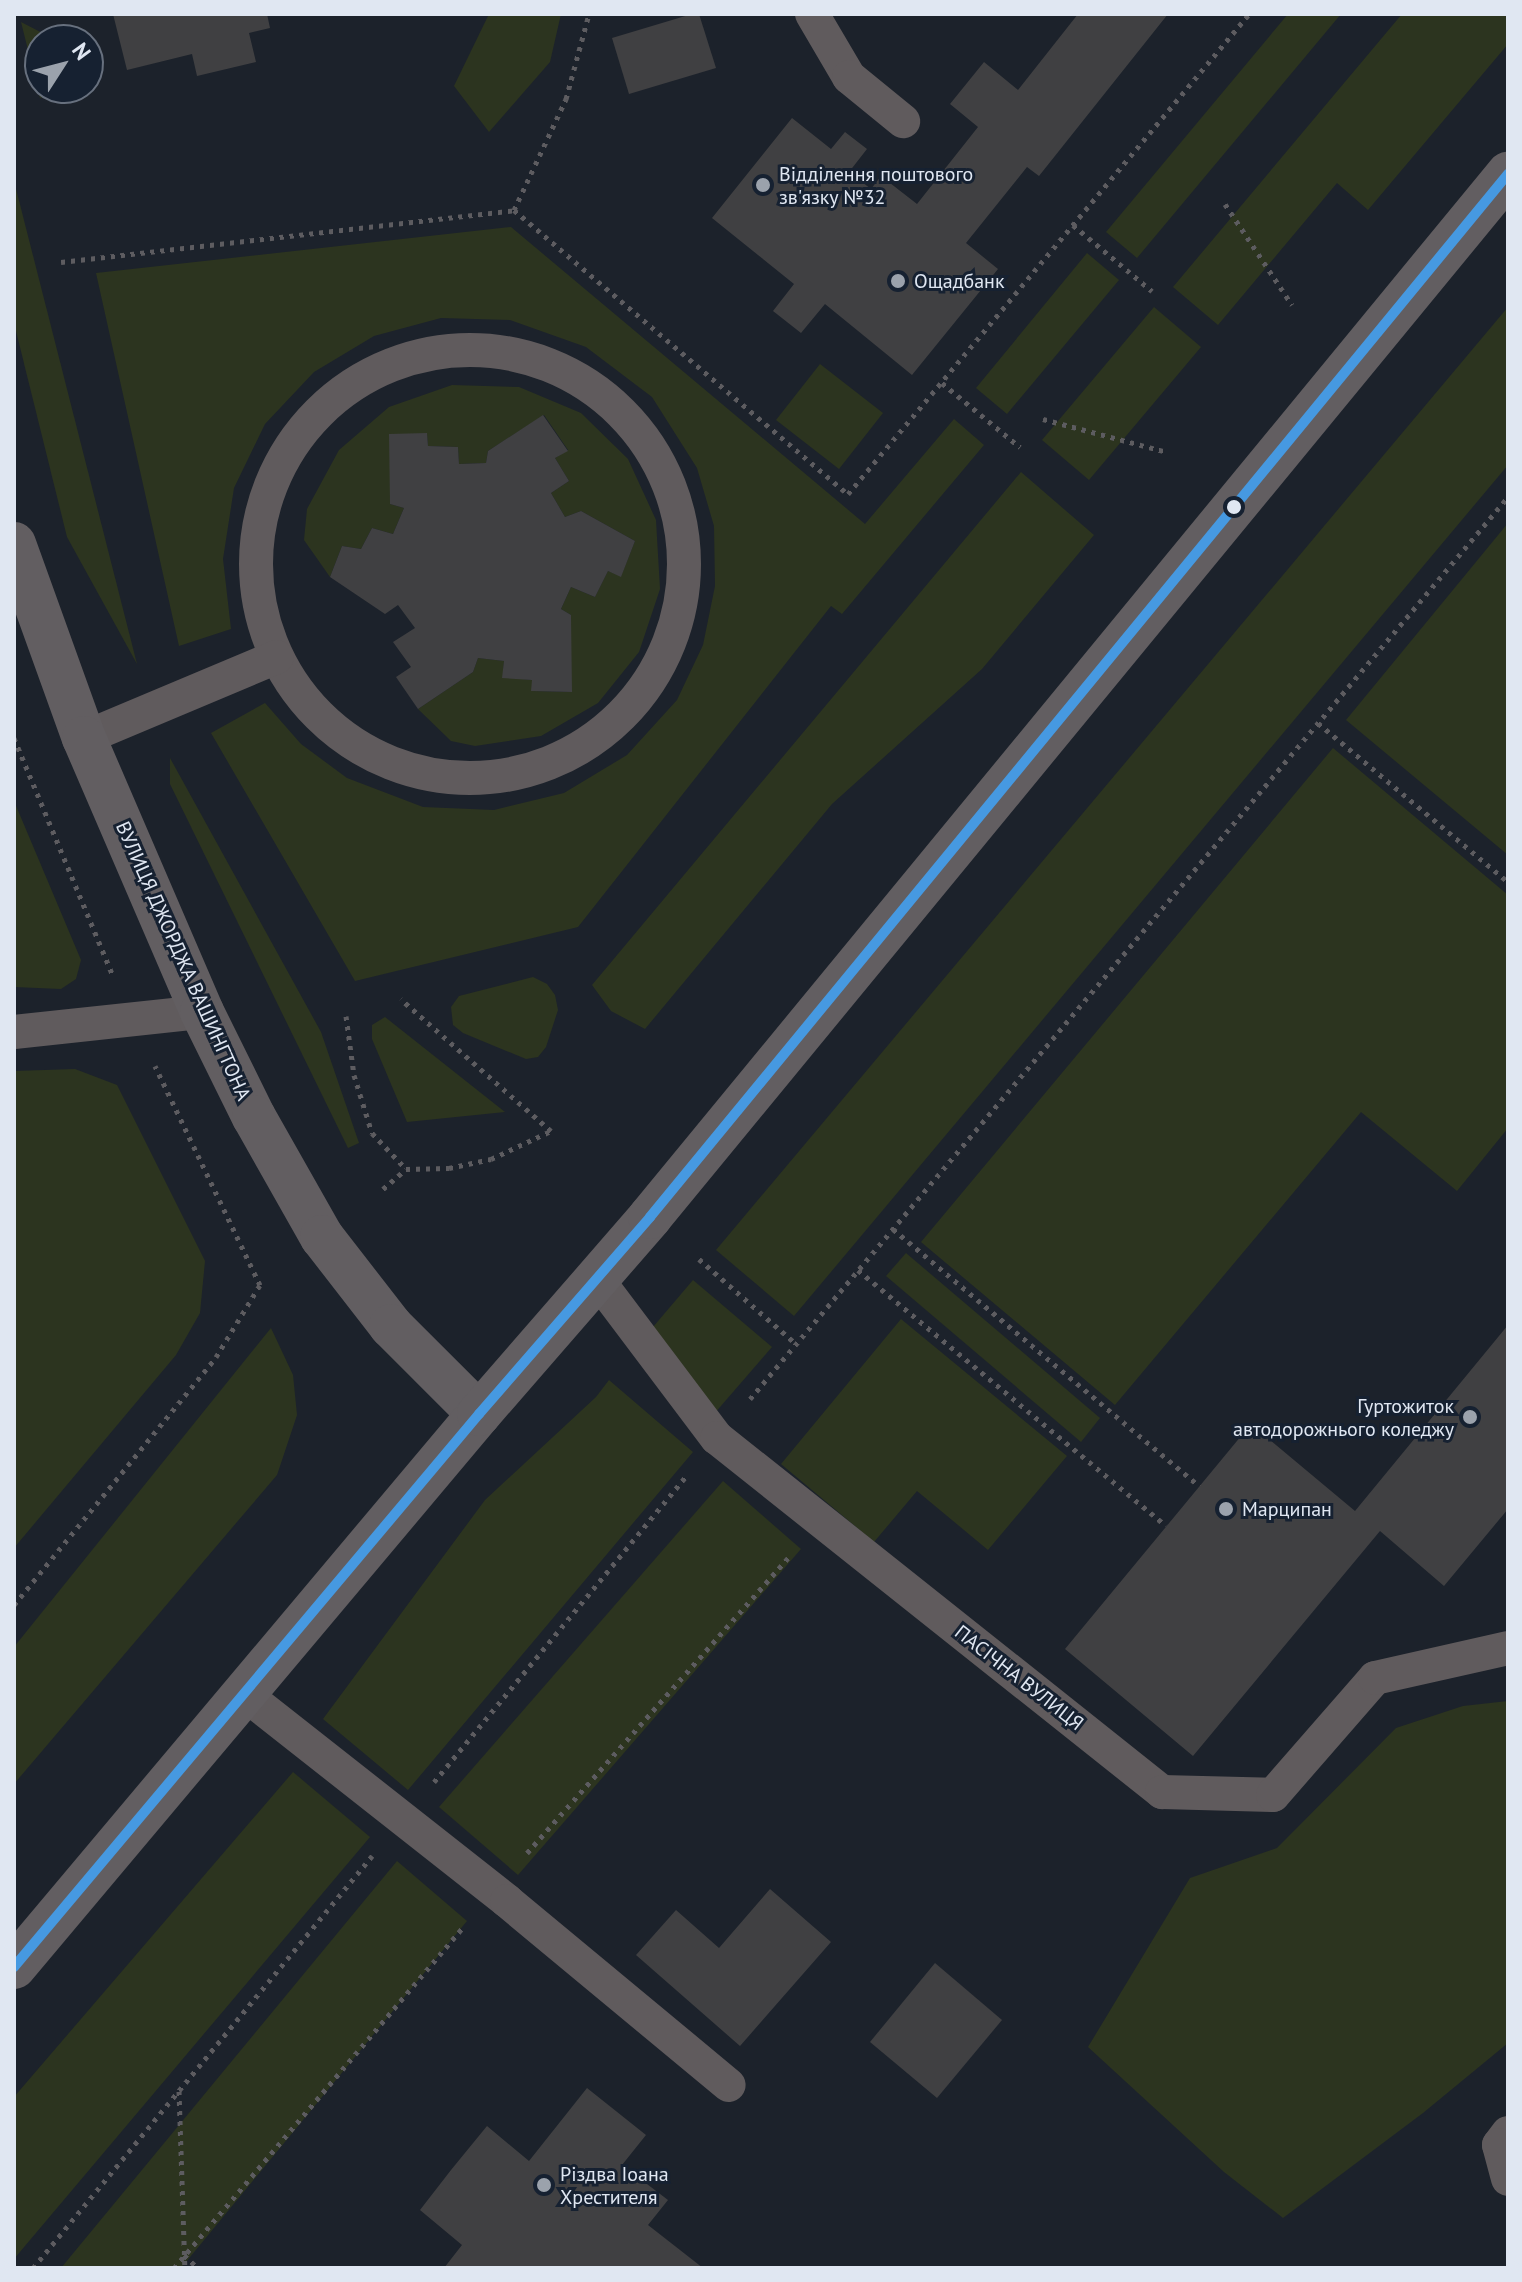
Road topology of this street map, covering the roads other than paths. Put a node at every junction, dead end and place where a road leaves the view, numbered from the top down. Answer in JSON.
{"nodes":[{"id":1,"x":812,"y":14,"type":"edge"},
{"id":2,"x":903,"y":121,"type":"dead end"},
{"id":3,"x":1508,"y":174,"type":"edge"},
{"id":4,"x":14,"y":544,"type":"edge"},
{"id":5,"x":277,"y":657,"type":"junction"},
{"id":6,"x":84,"y":738,"type":"junction"},
{"id":7,"x":202,"y":1012,"type":"junction"},
{"id":8,"x":14,"y":1032,"type":"edge"},
{"id":9,"x":597,"y":1279,"type":"junction"},
{"id":10,"x":479,"y":1414,"type":"junction"},
{"id":11,"x":1508,"y":1648,"type":"edge"},
{"id":12,"x":243,"y":1693,"type":"junction"},
{"id":13,"x":28,"y":1932,"type":"edge"},
{"id":14,"x":14,"y":1967,"type":"edge"},
{"id":15,"x":729,"y":2085,"type":"dead end"},
{"id":16,"x":1508,"y":2133,"type":"edge"},
{"id":17,"x":1508,"y":2179,"type":"edge"}],
"edges":[{"from":1,"to":2,"type":"lane"},
{"from":3,"to":9,"type":"main road"},
{"from":4,"to":6,"type":"main road","name":"ВУЛИЦЯ ДЖОРДЖА ВАШИНГТОНА"},
{"from":5,"to":5,"type":"lane"},
{"from":5,"to":6,"type":"lane"},
{"from":6,"to":7,"type":"main road","name":"ВУЛИЦЯ ДЖОРДЖА ВАШИНГТОНА"},
{"from":7,"to":8,"type":"lane"},
{"from":7,"to":10,"type":"main road","name":"ВУЛИЦЯ ДЖОРДЖА ВАШИНГТОНА"},
{"from":9,"to":10,"type":"main road"},
{"from":9,"to":11,"type":"lane","name":"ПАСІЧНА ВУЛИЦЯ"},
{"from":10,"to":12,"type":"main road"},
{"from":12,"to":13,"type":"main road"},
{"from":12,"to":15,"type":"lane"},
{"from":13,"to":14,"type":"main road"},
{"from":16,"to":17,"type":"lane"}]}
